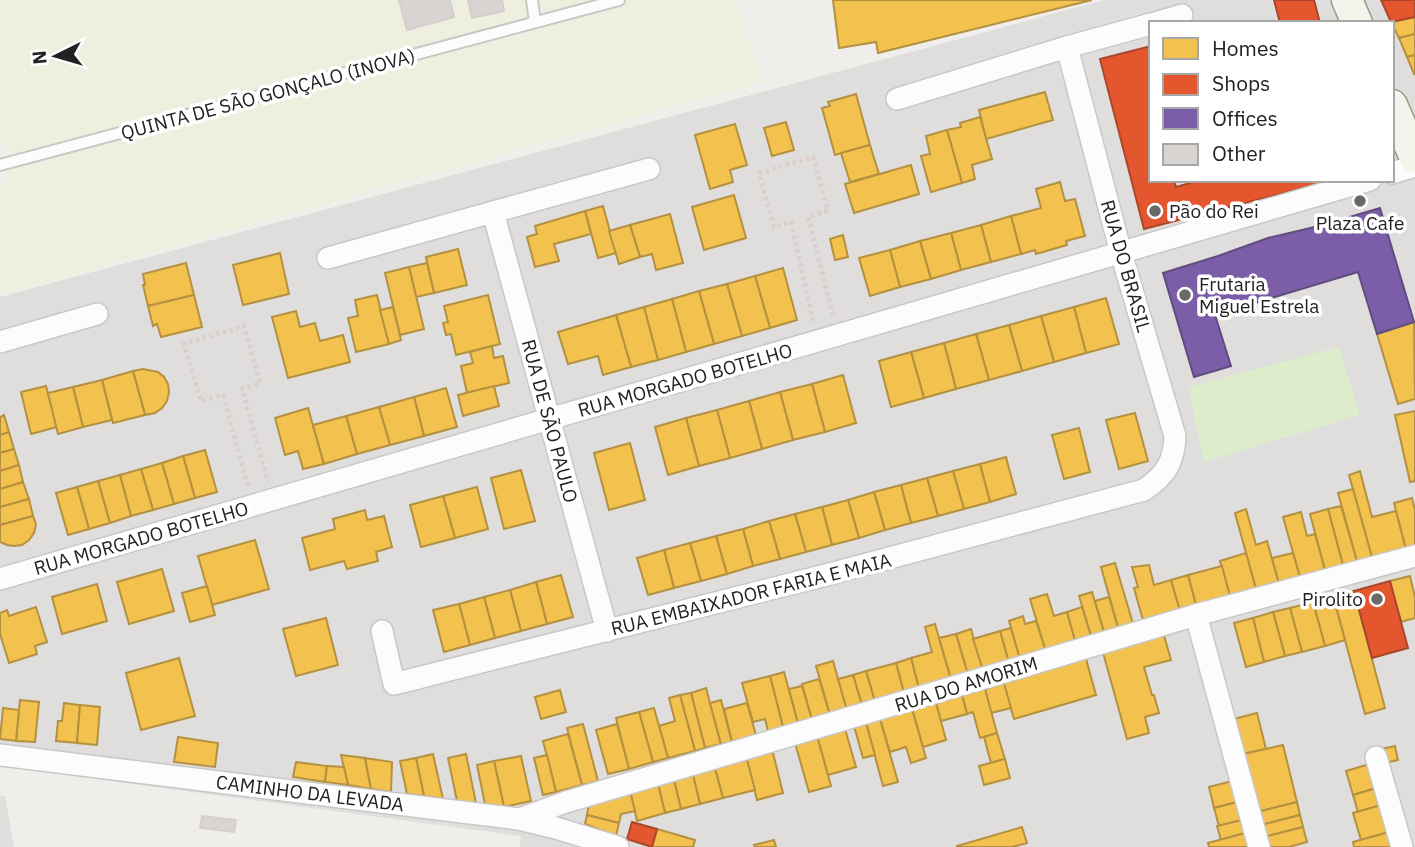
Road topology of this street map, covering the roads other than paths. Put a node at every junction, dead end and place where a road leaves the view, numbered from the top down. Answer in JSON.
{"nodes":[{"id":1,"x":532,"y":0,"type":"edge"},
{"id":2,"x":619,"y":0,"type":"edge"},
{"id":3,"x":1347,"y":0,"type":"edge"},
{"id":4,"x":1182,"y":15,"type":"dead end"},
{"id":5,"x":1160,"y":21,"type":"edge"},
{"id":6,"x":1356,"y":21,"type":"edge"},
{"id":7,"x":535,"y":22,"type":"junction"},
{"id":8,"x":1149,"y":24,"type":"edge"},
{"id":9,"x":1067,"y":47,"type":"junction"},
{"id":10,"x":897,"y":99,"type":"dead end"},
{"id":11,"x":1394,"y":110,"type":"edge"},
{"id":12,"x":1415,"y":158,"type":"edge"},
{"id":13,"x":0,"y":165,"type":"edge"},
{"id":14,"x":1415,"y":166,"type":"edge"},
{"id":15,"x":649,"y":169,"type":"dead end"},
{"id":16,"x":1394,"y":172,"type":"edge"},
{"id":17,"x":1363,"y":182,"type":"edge"},
{"id":18,"x":493,"y":212,"type":"junction"},
{"id":19,"x":1121,"y":253,"type":"junction"},
{"id":20,"x":328,"y":258,"type":"dead end"},
{"id":21,"x":97,"y":314,"type":"dead end"},
{"id":22,"x":0,"y":342,"type":"edge"},
{"id":23,"x":550,"y":419,"type":"junction"},
{"id":24,"x":1157,"y":481,"type":"joint"},
{"id":25,"x":1415,"y":556,"type":"edge"},
{"id":26,"x":0,"y":579,"type":"edge"},
{"id":27,"x":1196,"y":615,"type":"junction"},
{"id":28,"x":382,"y":631,"type":"dead end"},
{"id":29,"x":607,"y":631,"type":"junction"},
{"id":30,"x":0,"y":755,"type":"edge"},
{"id":31,"x":1376,"y":757,"type":"dead end"},
{"id":32,"x":519,"y":819,"type":"junction"},
{"id":33,"x":618,"y":847,"type":"edge"},
{"id":34,"x":1259,"y":847,"type":"edge"},
{"id":35,"x":1402,"y":847,"type":"edge"}],
"edges":[{"from":1,"to":7,"type":"lane"},
{"from":2,"to":7,"type":"lane","name":"QUINTA DE SÃO GONÇALO (INOVA)"},
{"from":3,"to":6,"type":"main road"},
{"from":4,"to":5,"type":"street"},
{"from":7,"to":13,"type":"lane","name":"QUINTA DE SÃO GONÇALO (INOVA)"},
{"from":8,"to":9,"type":"street"},
{"from":9,"to":10,"type":"street"},
{"from":9,"to":19,"type":"street","name":"RUA DO BRASIL"},
{"from":11,"to":12,"type":"main road"},
{"from":14,"to":16,"type":"street"},
{"from":15,"to":18,"type":"street"},
{"from":17,"to":19,"type":"street","name":"RUA MORGADO BOTELHO"},
{"from":18,"to":20,"type":"street"},
{"from":18,"to":23,"type":"street","name":"RUA DE SÃO PAULO"},
{"from":19,"to":23,"type":"street","name":"RUA MORGADO BOTELHO"},
{"from":19,"to":24,"type":"street","name":"RUA DO BRASIL"},
{"from":21,"to":22,"type":"street"},
{"from":23,"to":26,"type":"street","name":"RUA MORGADO BOTELHO"},
{"from":23,"to":29,"type":"street","name":"RUA DE SÃO PAULO"},
{"from":24,"to":29,"type":"street","name":"RUA EMBAIXADOR FARIA E MAIA"},
{"from":25,"to":27,"type":"street","name":"RUA DO AMORIM"},
{"from":27,"to":32,"type":"street","name":"RUA DO AMORIM"},
{"from":27,"to":34,"type":"street"},
{"from":28,"to":29,"type":"street","name":"RUA EMBAIXADOR FARIA E MAIA"},
{"from":30,"to":32,"type":"street","name":"CAMINHO DA LEVADA"},
{"from":31,"to":35,"type":"street"},
{"from":32,"to":33,"type":"street","name":"CAMINHO DA LEVADA"}]}
